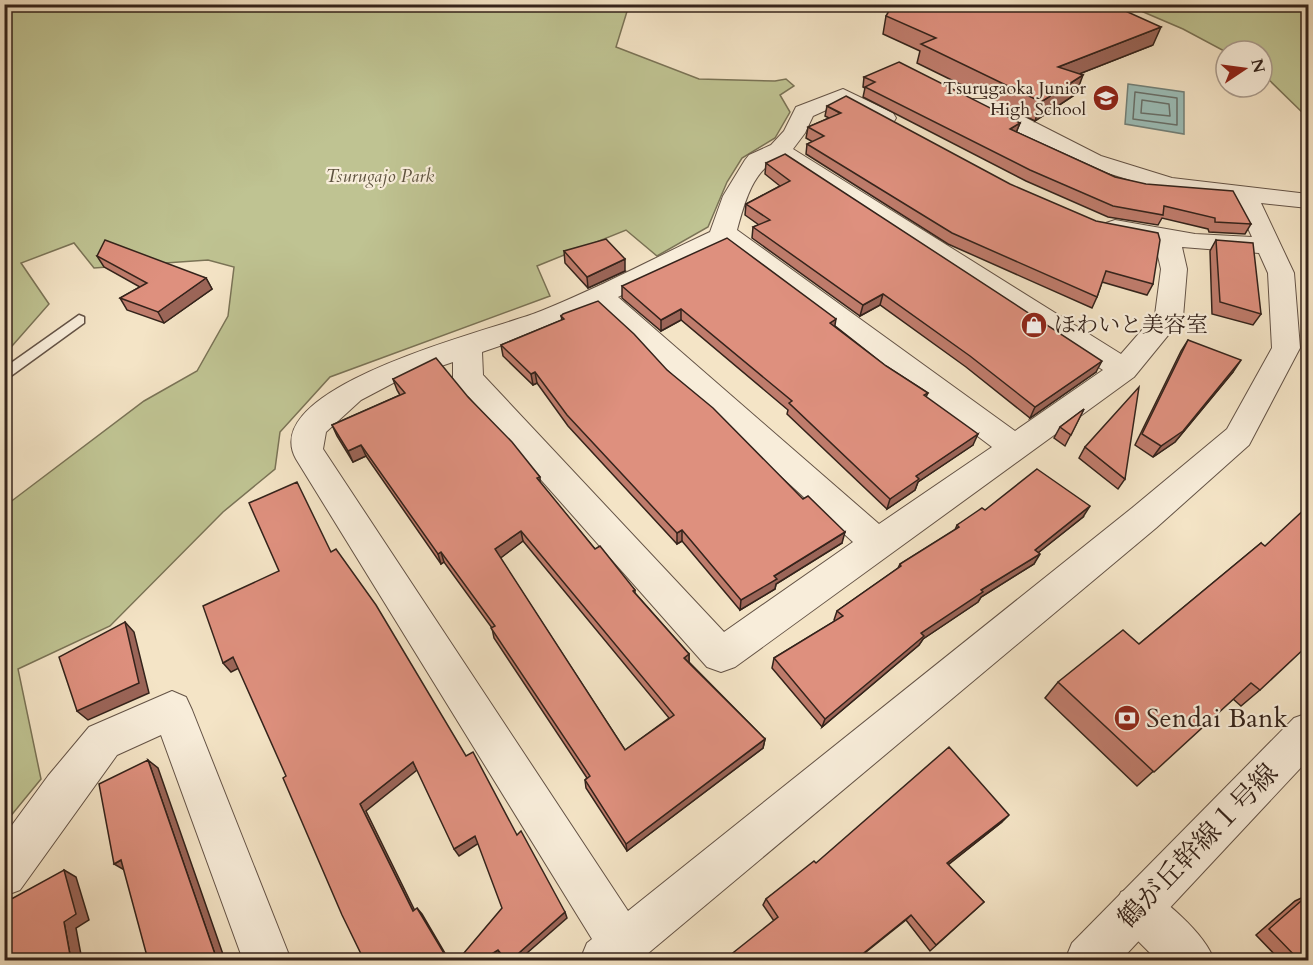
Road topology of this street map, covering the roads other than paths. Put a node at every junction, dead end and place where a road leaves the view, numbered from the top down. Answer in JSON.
{"nodes":[{"id":1,"x":957,"y":92,"type":"edge"},
{"id":2,"x":914,"y":134,"type":"edge"},
{"id":3,"x":779,"y":150,"type":"junction"},
{"id":4,"x":1244,"y":193,"type":"junction"},
{"id":5,"x":1308,"y":201,"type":"edge"},
{"id":6,"x":1090,"y":221,"type":"edge"},
{"id":7,"x":723,"y":232,"type":"junction"},
{"id":8,"x":1166,"y":237,"type":"junction"},
{"id":9,"x":1269,"y":246,"type":"junction"},
{"id":10,"x":600,"y":296,"type":"junction"},
{"id":11,"x":79,"y":320,"type":"dead end"},
{"id":12,"x":467,"y":347,"type":"junction"},
{"id":13,"x":1124,"y":370,"type":"junction"},
{"id":14,"x":4,"y":376,"type":"edge"},
{"id":15,"x":1015,"y":447,"type":"junction"},
{"id":16,"x":878,"y":544,"type":"junction"},
{"id":17,"x":1308,"y":732,"type":"edge"},
{"id":18,"x":4,"y":874,"type":"edge"},
{"id":19,"x":1137,"y":908,"type":"junction"},
{"id":20,"x":613,"y":953,"type":"edge"},
{"id":21,"x":267,"y":960,"type":"edge"},
{"id":22,"x":1089,"y":960,"type":"edge"},
{"id":23,"x":1190,"y":960,"type":"edge"}],
"edges":[{"from":1,"to":4,"type":"street"},
{"from":2,"to":3,"type":"street"},
{"from":3,"to":7,"type":"street"},
{"from":3,"to":13,"type":"street"},
{"from":4,"to":5,"type":"street"},
{"from":4,"to":9,"type":"street"},
{"from":6,"to":8,"type":"street"},
{"from":7,"to":10,"type":"street"},
{"from":7,"to":15,"type":"street"},
{"from":8,"to":9,"type":"street"},
{"from":8,"to":13,"type":"street"},
{"from":9,"to":20,"type":"street"},
{"from":10,"to":12,"type":"street"},
{"from":10,"to":16,"type":"street"},
{"from":11,"to":14,"type":"lane"},
{"from":12,"to":16,"type":"street"},
{"from":12,"to":20,"type":"street"},
{"from":13,"to":15,"type":"street"},
{"from":15,"to":16,"type":"street"},
{"from":17,"to":19,"type":"street","name":"鶴が丘幹線１号線"},
{"from":18,"to":21,"type":"street"},
{"from":19,"to":22,"type":"street","name":"鶴が丘幹線１号線"},
{"from":19,"to":23,"type":"street"}]}
